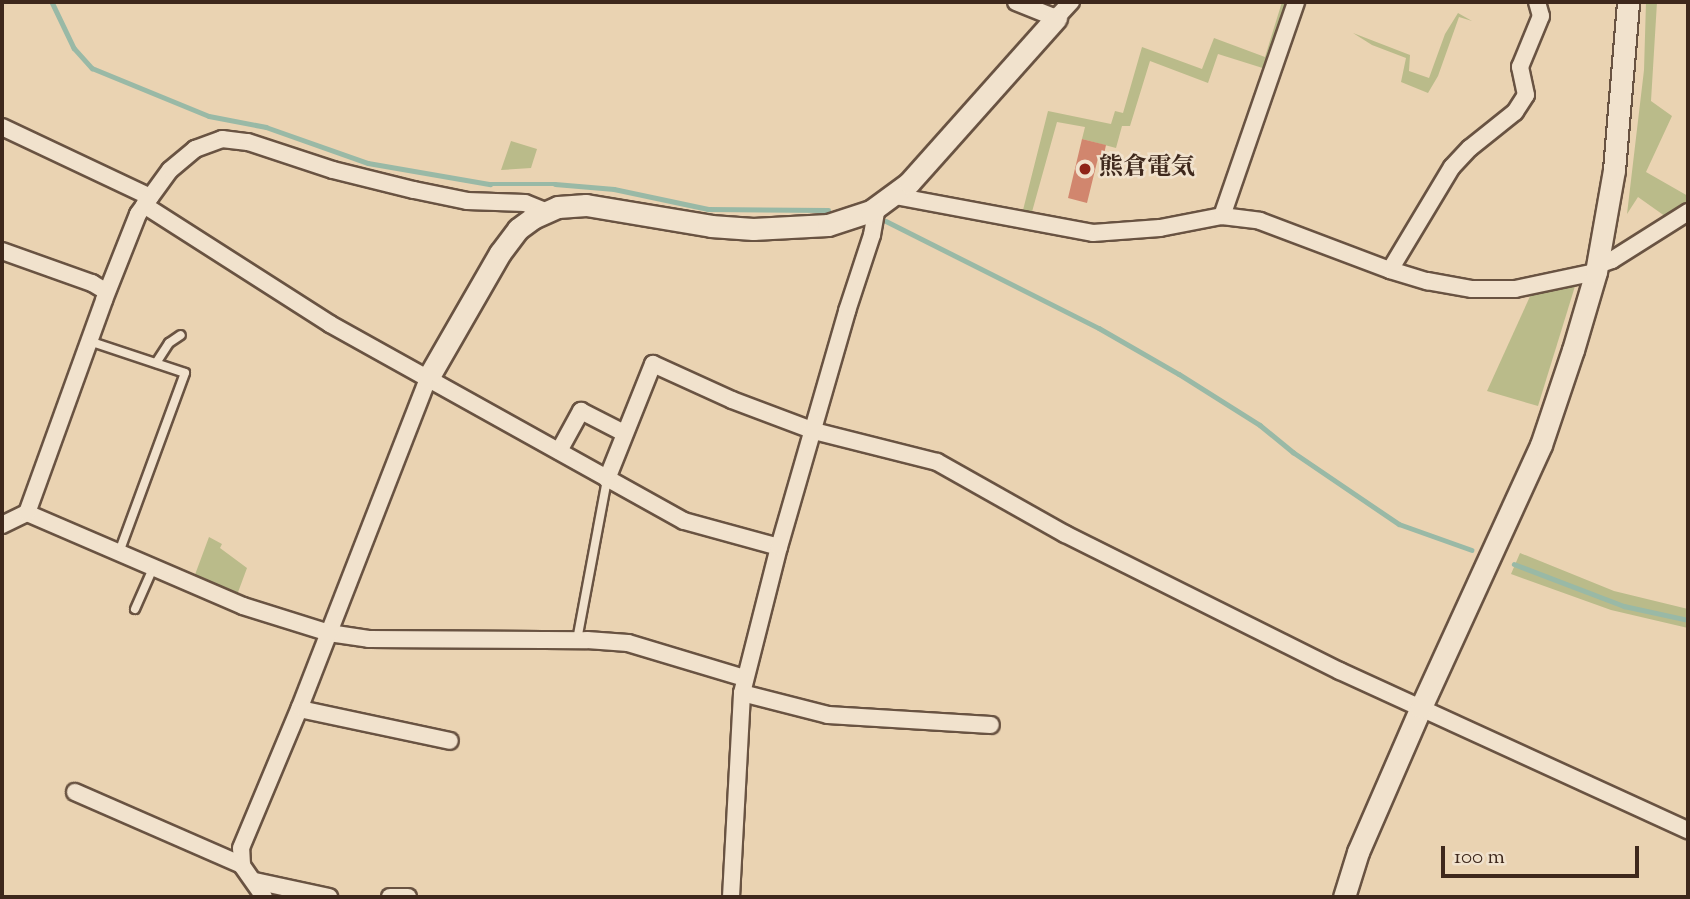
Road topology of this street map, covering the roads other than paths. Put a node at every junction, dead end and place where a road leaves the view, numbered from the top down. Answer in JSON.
{"nodes":[{"id":1,"x":1016,"y":2,"type":"edge"},
{"id":2,"x":1071,"y":2,"type":"edge"},
{"id":3,"x":1296,"y":2,"type":"edge"},
{"id":4,"x":1537,"y":2,"type":"edge"},
{"id":5,"x":1628,"y":2,"type":"edge"},
{"id":6,"x":1056,"y":18,"type":"junction"},
{"id":7,"x":2,"y":127,"type":"edge"},
{"id":8,"x":895,"y":196,"type":"junction"},
{"id":9,"x":147,"y":201,"type":"junction"},
{"id":10,"x":877,"y":208,"type":"junction"},
{"id":11,"x":547,"y":212,"type":"junction"},
{"id":12,"x":1688,"y":212,"type":"edge"},
{"id":13,"x":1222,"y":216,"type":"junction"},
{"id":14,"x":2,"y":251,"type":"edge"},
{"id":15,"x":1597,"y":269,"type":"junction"},
{"id":16,"x":1391,"y":270,"type":"junction"},
{"id":17,"x":107,"y":292,"type":"junction"},
{"id":18,"x":181,"y":335,"type":"dead end"},
{"id":19,"x":89,"y":341,"type":"junction"},
{"id":20,"x":156,"y":363,"type":"junction"},
{"id":21,"x":428,"y":378,"type":"junction"},
{"id":22,"x":814,"y":431,"type":"junction"},
{"id":23,"x":624,"y":433,"type":"junction"},
{"id":24,"x":559,"y":451,"type":"junction"},
{"id":25,"x":607,"y":479,"type":"junction"},
{"id":26,"x":27,"y":513,"type":"junction"},
{"id":27,"x":2,"y":525,"type":"edge"},
{"id":28,"x":779,"y":547,"type":"junction"},
{"id":29,"x":119,"y":552,"type":"junction"},
{"id":30,"x":153,"y":566,"type":"junction"},
{"id":31,"x":135,"y":609,"type":"dead end"},
{"id":32,"x":329,"y":634,"type":"junction"},
{"id":33,"x":577,"y":640,"type":"junction"},
{"id":34,"x":743,"y":686,"type":"junction"},
{"id":35,"x":1421,"y":707,"type":"junction"},
{"id":36,"x":300,"y":709,"type":"junction"},
{"id":37,"x":991,"y":726,"type":"dead end"},
{"id":38,"x":450,"y":741,"type":"dead end"},
{"id":39,"x":75,"y":792,"type":"dead end"},
{"id":40,"x":1688,"y":830,"type":"edge"},
{"id":41,"x":242,"y":865,"type":"junction"},
{"id":42,"x":255,"y":881,"type":"junction"},
{"id":43,"x":264,"y":897,"type":"edge"},
{"id":44,"x":329,"y":897,"type":"edge"},
{"id":45,"x":390,"y":897,"type":"edge"},
{"id":46,"x":408,"y":897,"type":"edge"},
{"id":47,"x":731,"y":897,"type":"edge"},
{"id":48,"x":1344,"y":897,"type":"edge"}],
"edges":[{"from":1,"to":6,"type":"street"},
{"from":2,"to":6,"type":"street"},
{"from":3,"to":13,"type":"street"},
{"from":4,"to":16,"type":"street"},
{"from":5,"to":15,"type":"street"},
{"from":6,"to":8,"type":"street"},
{"from":7,"to":9,"type":"street"},
{"from":8,"to":10,"type":"street"},
{"from":8,"to":13,"type":"street"},
{"from":9,"to":11,"type":"street"},
{"from":9,"to":17,"type":"street"},
{"from":9,"to":21,"type":"street"},
{"from":10,"to":11,"type":"street"},
{"from":10,"to":22,"type":"street"},
{"from":11,"to":21,"type":"street"},
{"from":12,"to":15,"type":"street"},
{"from":13,"to":16,"type":"street"},
{"from":14,"to":17,"type":"street"},
{"from":15,"to":16,"type":"street"},
{"from":15,"to":35,"type":"street"},
{"from":17,"to":19,"type":"street"},
{"from":18,"to":20,"type":"lane"},
{"from":19,"to":20,"type":"lane"},
{"from":19,"to":26,"type":"street"},
{"from":20,"to":29,"type":"lane"},
{"from":21,"to":24,"type":"street"},
{"from":21,"to":32,"type":"street"},
{"from":22,"to":23,"type":"street"},
{"from":22,"to":28,"type":"street"},
{"from":22,"to":35,"type":"street"},
{"from":23,"to":24,"type":"street"},
{"from":23,"to":25,"type":"street"},
{"from":24,"to":25,"type":"street"},
{"from":25,"to":28,"type":"street"},
{"from":25,"to":33,"type":"lane"},
{"from":26,"to":27,"type":"street"},
{"from":26,"to":29,"type":"street"},
{"from":28,"to":34,"type":"street"},
{"from":29,"to":30,"type":"street"},
{"from":30,"to":31,"type":"lane"},
{"from":30,"to":32,"type":"street"},
{"from":32,"to":33,"type":"street"},
{"from":32,"to":36,"type":"street"},
{"from":33,"to":34,"type":"street"},
{"from":34,"to":37,"type":"street"},
{"from":34,"to":47,"type":"street"},
{"from":35,"to":40,"type":"street"},
{"from":35,"to":48,"type":"street"},
{"from":36,"to":38,"type":"street"},
{"from":36,"to":41,"type":"street"},
{"from":39,"to":41,"type":"street"},
{"from":41,"to":42,"type":"street"},
{"from":42,"to":43,"type":"street"},
{"from":42,"to":44,"type":"street"},
{"from":45,"to":46,"type":"street"}]}
